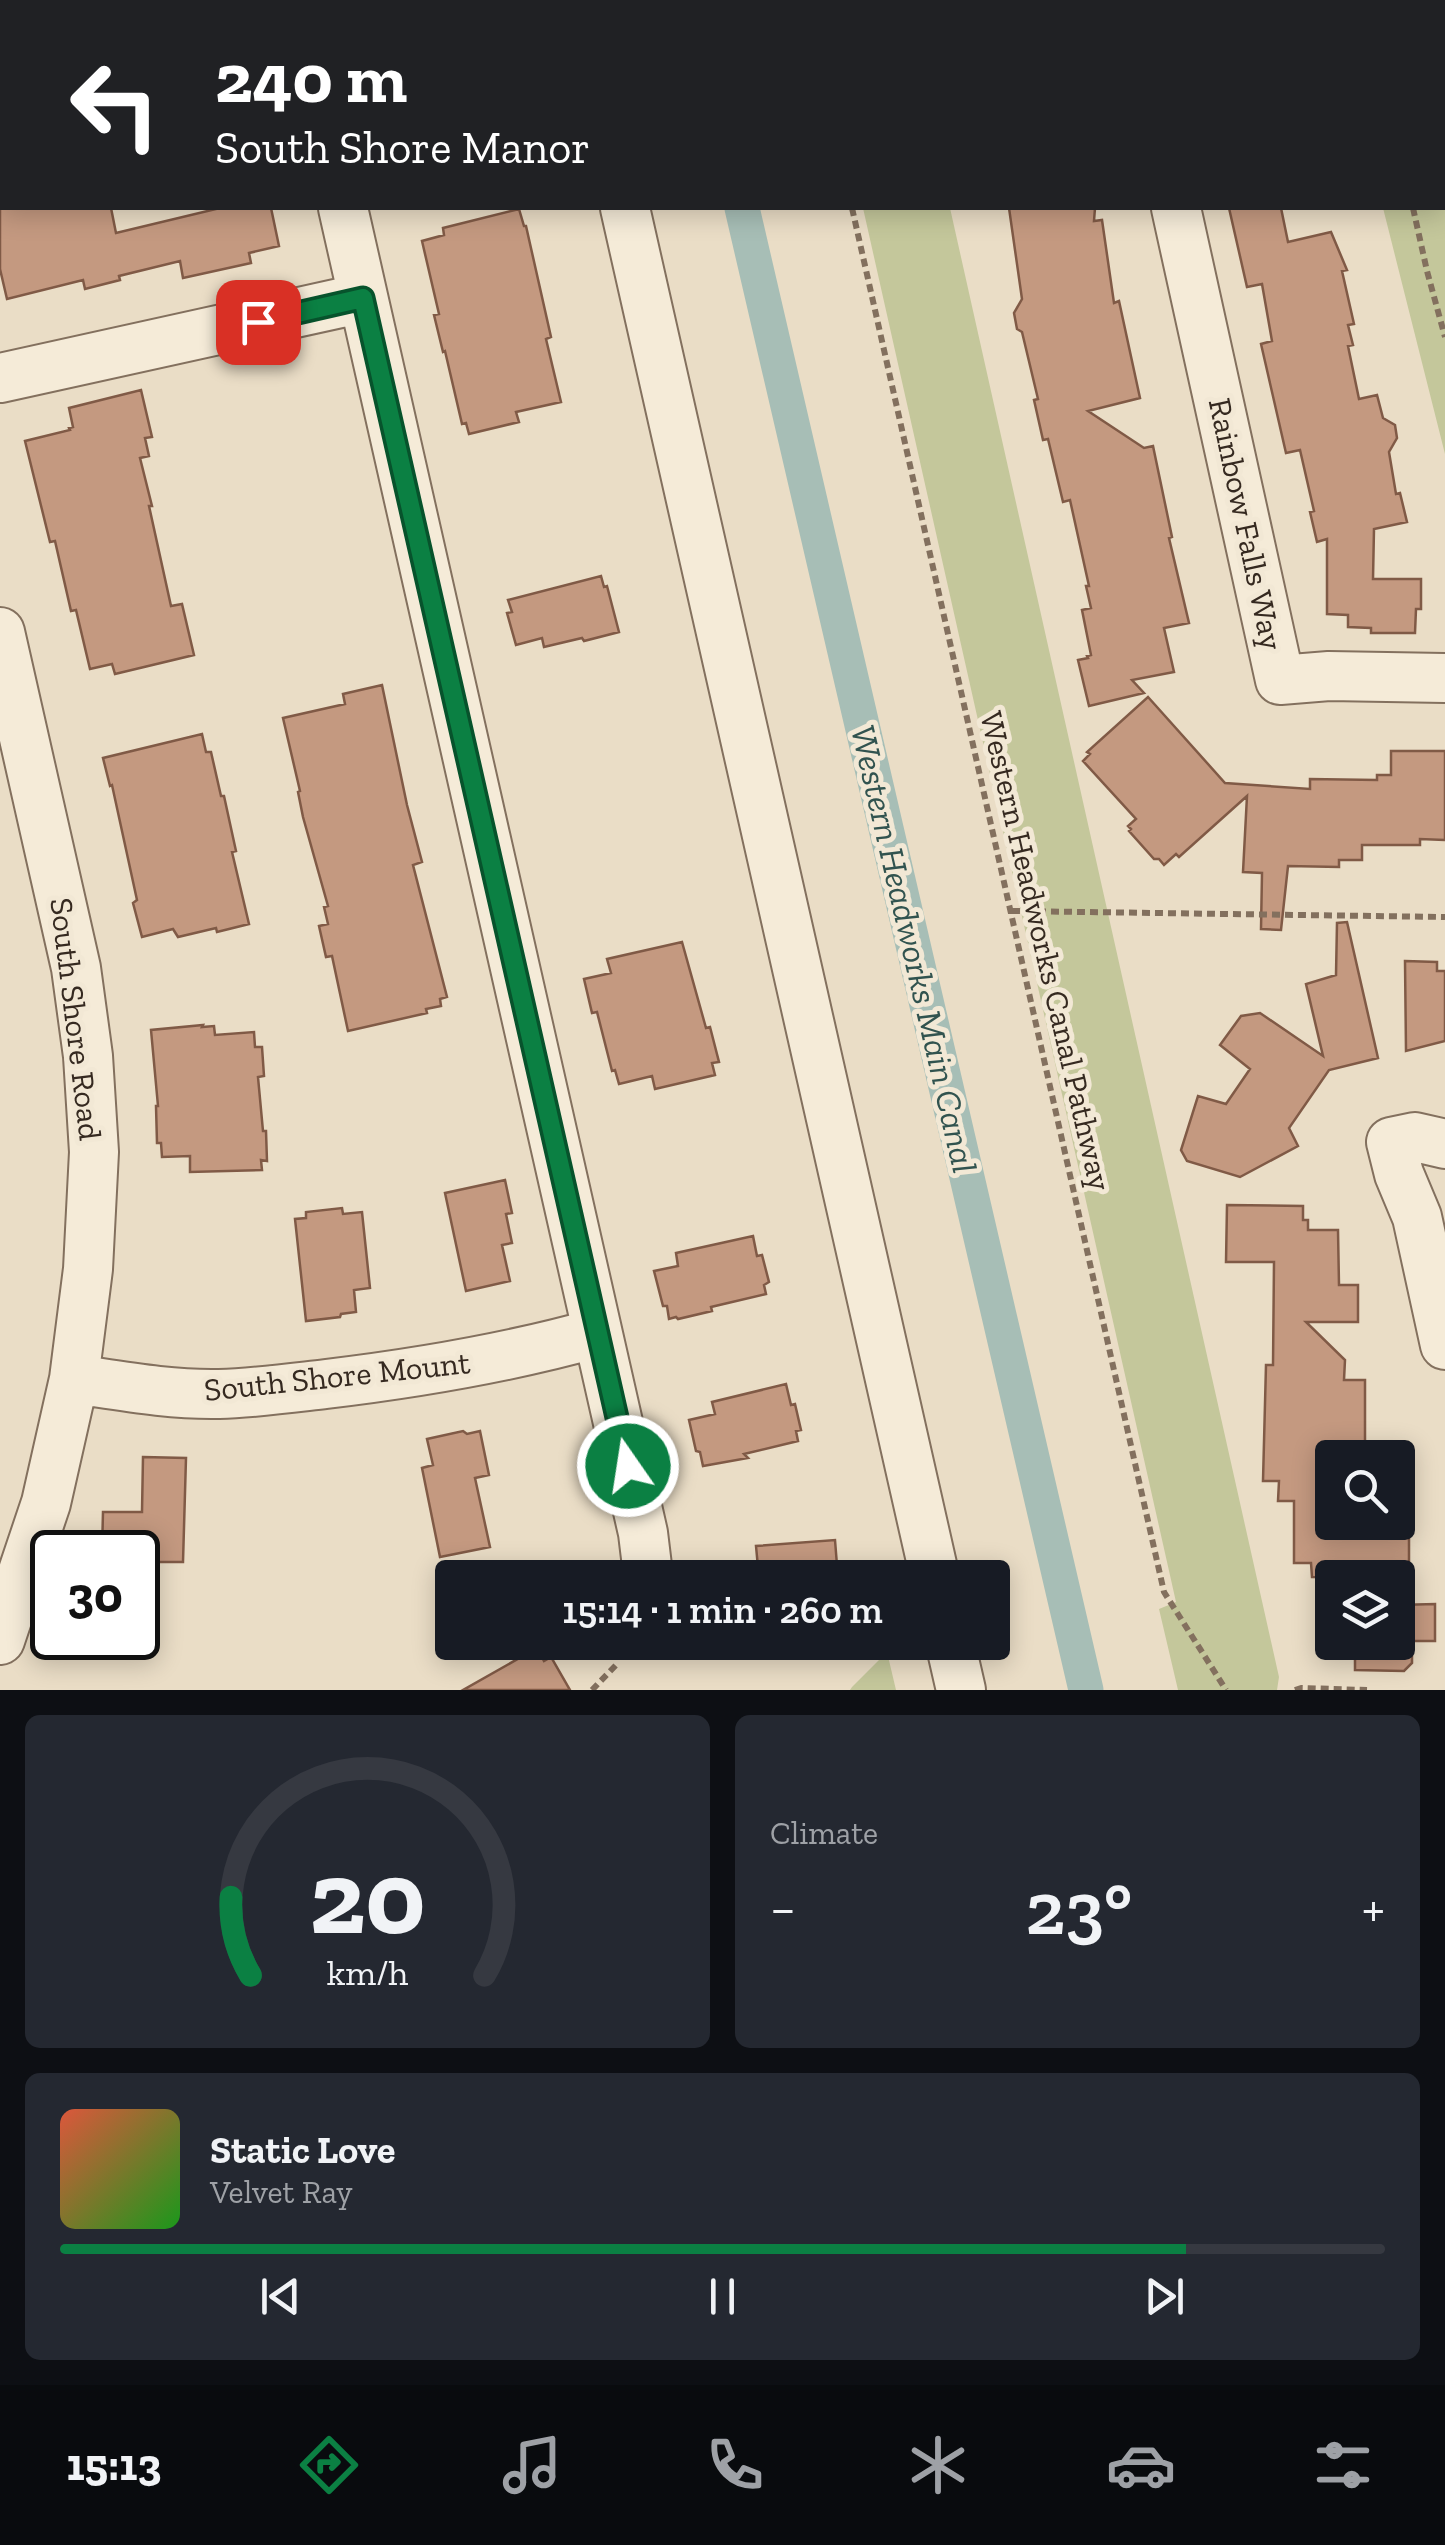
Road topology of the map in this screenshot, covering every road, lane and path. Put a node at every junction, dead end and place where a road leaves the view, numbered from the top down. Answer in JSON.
{"nodes":[{"id":1,"x":342,"y":210,"type":"edge"},
{"id":2,"x":625,"y":210,"type":"edge"},
{"id":3,"x":852,"y":210,"type":"edge"},
{"id":4,"x":1176,"y":210,"type":"edge"},
{"id":5,"x":1413,"y":210,"type":"edge"},
{"id":6,"x":1445,"y":284,"type":"edge"},
{"id":7,"x":1431,"y":285,"type":"junction"},
{"id":8,"x":363,"y":298,"type":"junction"},
{"id":9,"x":1445,"y":336,"type":"edge"},
{"id":10,"x":0,"y":378,"type":"edge"},
{"id":11,"x":0,"y":632,"type":"edge"},
{"id":12,"x":1445,"y":678,"type":"edge"},
{"id":13,"x":1012,"y":911,"type":"junction"},
{"id":14,"x":1445,"y":918,"type":"edge"},
{"id":15,"x":1445,"y":1144,"type":"edge"},
{"id":16,"x":597,"y":1333,"type":"junction"},
{"id":17,"x":1445,"y":1345,"type":"edge"},
{"id":18,"x":74,"y":1379,"type":"junction"},
{"id":19,"x":645,"y":1560,"type":"edge"},
{"id":20,"x":931,"y":1560,"type":"edge"},
{"id":21,"x":0,"y":1640,"type":"edge"},
{"id":22,"x":954,"y":1660,"type":"edge"},
{"id":23,"x":618,"y":1663,"type":"dead end"},
{"id":24,"x":592,"y":1690,"type":"edge"},
{"id":25,"x":960,"y":1690,"type":"edge"},
{"id":26,"x":1226,"y":1690,"type":"edge"},
{"id":27,"x":1295,"y":1690,"type":"edge"},
{"id":28,"x":1367,"y":1690,"type":"edge"}],
"edges":[{"from":1,"to":8,"type":"street"},
{"from":2,"to":20,"type":"street"},
{"from":3,"to":13,"type":"path","name":"Western Headworks Canal Pathway"},
{"from":4,"to":12,"type":"street","name":"Rainbow Falls Way"},
{"from":5,"to":7,"type":"path"},
{"from":6,"to":7,"type":"path"},
{"from":7,"to":9,"type":"path"},
{"from":8,"to":10,"type":"street"},
{"from":8,"to":16,"type":"street"},
{"from":11,"to":18,"type":"street","name":"South Shore Road"},
{"from":13,"to":14,"type":"path"},
{"from":13,"to":26,"type":"path","name":"Western Headworks Canal Pathway"},
{"from":15,"to":17,"type":"street"},
{"from":16,"to":18,"type":"street","name":"South Shore Mount"},
{"from":16,"to":19,"type":"street"},
{"from":18,"to":21,"type":"street","name":"South Shore Road"},
{"from":22,"to":25,"type":"street"},
{"from":23,"to":24,"type":"path"},
{"from":27,"to":28,"type":"path"}]}
